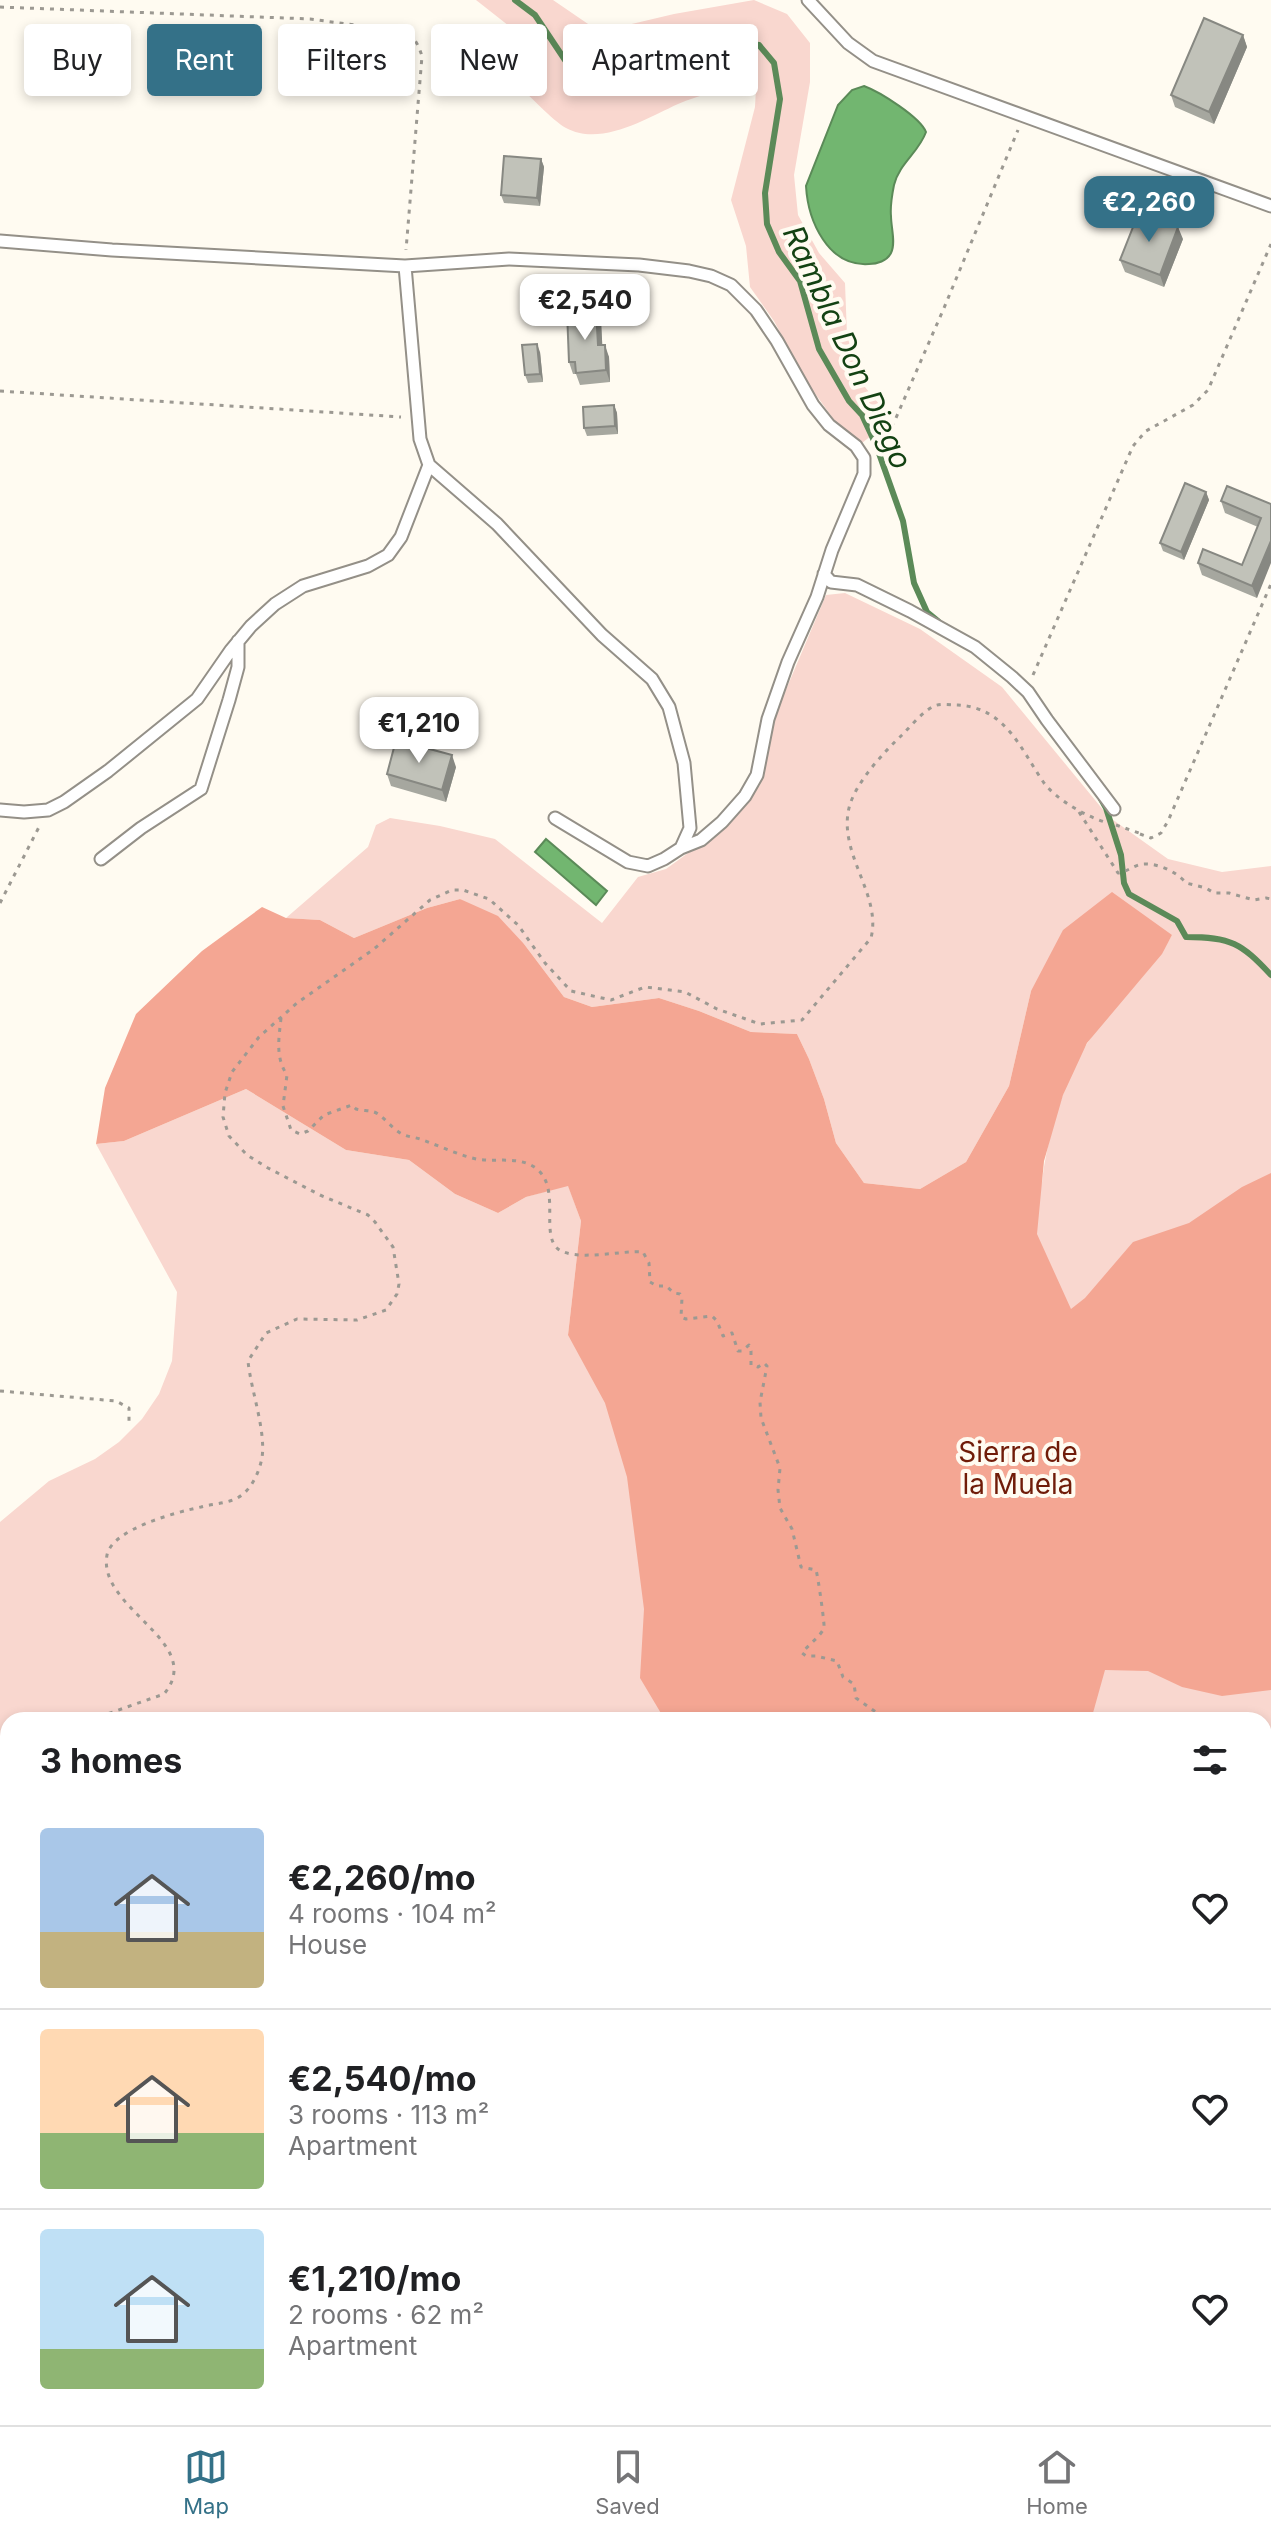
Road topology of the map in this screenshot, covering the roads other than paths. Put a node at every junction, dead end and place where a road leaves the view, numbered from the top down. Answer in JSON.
{"nodes":[{"id":1,"x":808,"y":0,"type":"edge"},
{"id":2,"x":1271,"y":206,"type":"edge"},
{"id":3,"x":0,"y":241,"type":"edge"},
{"id":4,"x":405,"y":266,"type":"junction"},
{"id":5,"x":429,"y":465,"type":"junction"},
{"id":6,"x":824,"y":574,"type":"junction"},
{"id":7,"x":238,"y":640,"type":"junction"},
{"id":8,"x":1114,"y":809,"type":"road end"},
{"id":9,"x":0,"y":810,"type":"edge"},
{"id":10,"x":555,"y":818,"type":"dead end"},
{"id":11,"x":681,"y":848,"type":"junction"},
{"id":12,"x":101,"y":859,"type":"dead end"}],
"edges":[{"from":1,"to":2,"type":"lane"},
{"from":3,"to":4,"type":"lane"},
{"from":4,"to":5,"type":"lane"},
{"from":4,"to":6,"type":"lane"},
{"from":5,"to":7,"type":"lane"},
{"from":5,"to":11,"type":"lane"},
{"from":6,"to":8,"type":"lane"},
{"from":6,"to":11,"type":"lane"},
{"from":7,"to":9,"type":"lane"},
{"from":7,"to":12,"type":"lane"},
{"from":10,"to":11,"type":"lane"}]}
